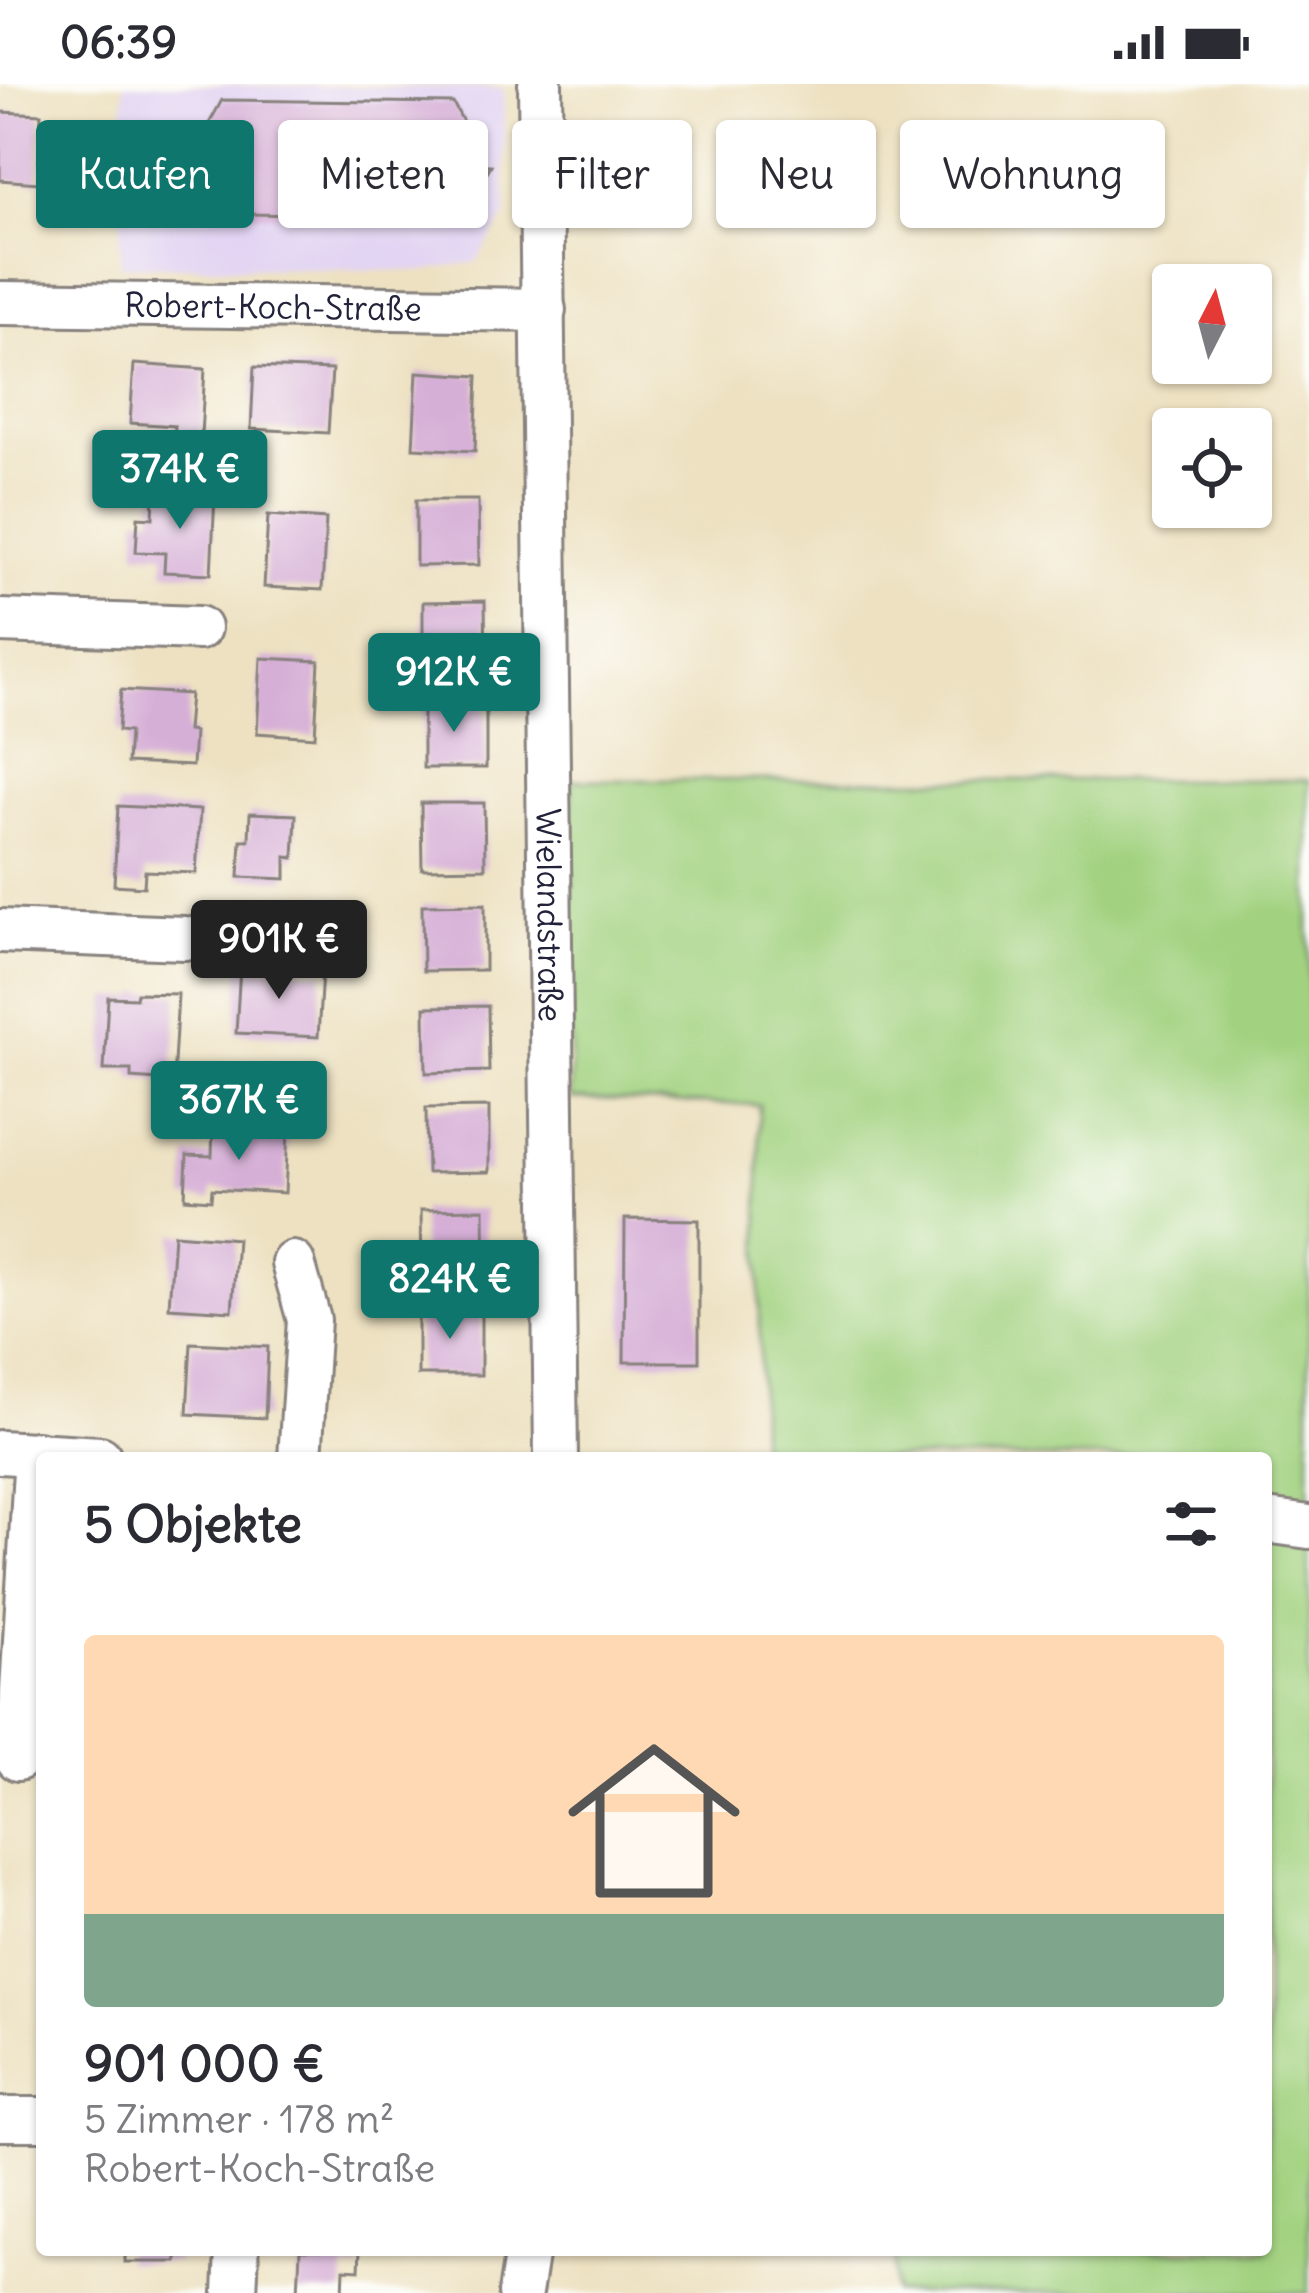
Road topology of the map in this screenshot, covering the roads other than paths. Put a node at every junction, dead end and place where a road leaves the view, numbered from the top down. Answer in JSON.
{"nodes":[{"id":1,"x":540,"y":84,"type":"edge"},
{"id":2,"x":0,"y":303,"type":"edge"},
{"id":3,"x":544,"y":310,"type":"junction"},
{"id":4,"x":0,"y":621,"type":"edge"},
{"id":5,"x":199,"y":628,"type":"dead end"},
{"id":6,"x":0,"y":931,"type":"edge"},
{"id":7,"x":185,"y":938,"type":"dead end"},
{"id":8,"x":292,"y":1263,"type":"dead end"},
{"id":9,"x":300,"y":1452,"type":"edge"},
{"id":10,"x":556,"y":1452,"type":"edge"},
{"id":11,"x":18,"y":1453,"type":"edge"},
{"id":12,"x":1272,"y":1522,"type":"edge"},
{"id":13,"x":1309,"y":1527,"type":"edge"},
{"id":14,"x":18,"y":1759,"type":"dead end"},
{"id":15,"x":0,"y":2119,"type":"edge"},
{"id":16,"x":36,"y":2119,"type":"edge"},
{"id":17,"x":237,"y":2256,"type":"edge"},
{"id":18,"x":526,"y":2256,"type":"edge"},
{"id":19,"x":235,"y":2293,"type":"edge"},
{"id":20,"x":520,"y":2293,"type":"edge"}],
"edges":[{"from":1,"to":3,"type":"street","name":"Wielandstraße"},
{"from":2,"to":3,"type":"street","name":"Robert-Koch-Straße"},
{"from":3,"to":10,"type":"street","name":"Wielandstraße"},
{"from":4,"to":5,"type":"street"},
{"from":6,"to":7,"type":"street"},
{"from":8,"to":9,"type":"street"},
{"from":11,"to":14,"type":"street"},
{"from":12,"to":13,"type":"street"},
{"from":15,"to":16,"type":"street"},
{"from":17,"to":19,"type":"street"},
{"from":18,"to":20,"type":"street"}]}
